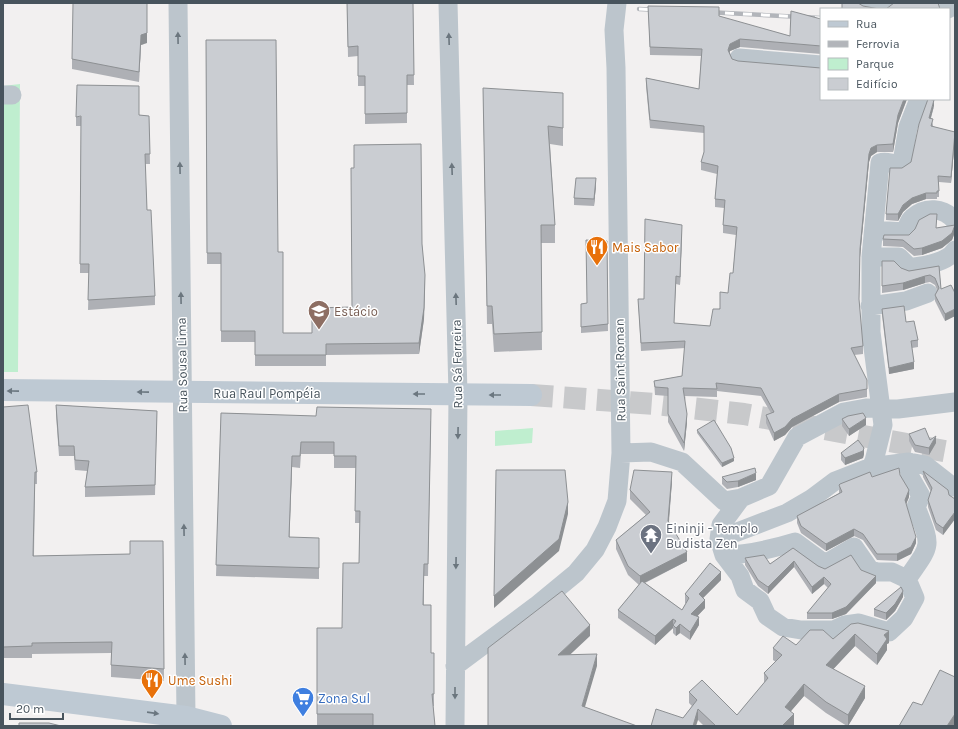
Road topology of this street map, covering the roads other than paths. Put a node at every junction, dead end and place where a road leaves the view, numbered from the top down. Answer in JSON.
{"nodes":[{"id":1,"x":178,"y":3,"type":"edge"},
{"id":2,"x":448,"y":3,"type":"edge"},
{"id":3,"x":617,"y":3,"type":"edge"},
{"id":4,"x":866,"y":3,"type":"edge"},
{"id":5,"x":886,"y":3,"type":"edge"},
{"id":6,"x":739,"y":58,"type":"dead end"},
{"id":7,"x":820,"y":65,"type":"edge"},
{"id":8,"x":919,"y":100,"type":"edge"},
{"id":9,"x":955,"y":221,"type":"edge"},
{"id":10,"x":874,"y":230,"type":"junction"},
{"id":11,"x":955,"y":250,"type":"edge"},
{"id":12,"x":871,"y":257,"type":"junction"},
{"id":13,"x":928,"y":293,"type":"dead end"},
{"id":14,"x":870,"y":306,"type":"junction"},
{"id":15,"x":3,"y":390,"type":"edge"},
{"id":16,"x":182,"y":393,"type":"junction"},
{"id":17,"x":458,"y":394,"type":"junction"},
{"id":18,"x":531,"y":395,"type":"tunnel mouth"},
{"id":19,"x":955,"y":402,"type":"edge"},
{"id":20,"x":881,"y":408,"type":"junction"},
{"id":21,"x":621,"y":453,"type":"junction"},
{"id":22,"x":909,"y":462,"type":"junction"},
{"id":23,"x":871,"y":467,"type":"junction"},
{"id":24,"x":953,"y":487,"type":"dead end"},
{"id":25,"x":741,"y":498,"type":"junction"},
{"id":26,"x":722,"y":547,"type":"junction"},
{"id":27,"x":907,"y":579,"type":"junction"},
{"id":28,"x":455,"y":666,"type":"junction"},
{"id":29,"x":3,"y":694,"type":"edge"},
{"id":30,"x":184,"y":722,"type":"edge"},
{"id":31,"x":221,"y":726,"type":"edge"},
{"id":32,"x":455,"y":726,"type":"edge"}],
"edges":[{"from":16,"to":1,"type":"street","name":"Rua Sousa Lima","one_way":true},
{"from":17,"to":2,"type":"street","name":"Rua Sá Ferreira","one_way":true},
{"from":3,"to":21,"type":"street","name":"Rua Saint Roman"},
{"from":4,"to":5,"type":"street"},
{"from":6,"to":7,"type":"street"},
{"from":8,"to":10,"type":"street"},
{"from":9,"to":10,"type":"street"},
{"from":10,"to":12,"type":"street"},
{"from":11,"to":12,"type":"street"},
{"from":12,"to":14,"type":"street"},
{"from":13,"to":14,"type":"street"},
{"from":14,"to":20,"type":"street"},
{"from":16,"to":15,"type":"main road","name":"Rua Raul Pompéia","one_way":true},
{"from":17,"to":16,"type":"main road","name":"Rua Raul Pompéia","one_way":true},
{"from":30,"to":16,"type":"street","name":"Rua Sousa Lima","one_way":true},
{"from":18,"to":17,"type":"main road","name":"Rua Raul Pompéia","one_way":true},
{"from":17,"to":28,"type":"street","name":"Rua Sá Ferreira","one_way":true},
{"from":19,"to":20,"type":"street"},
{"from":20,"to":23,"type":"street"},
{"from":20,"to":25,"type":"street"},
{"from":21,"to":25,"type":"street"},
{"from":21,"to":28,"type":"street","name":"Rua Saint Roman"},
{"from":22,"to":23,"type":"street"},
{"from":22,"to":24,"type":"street"},
{"from":22,"to":27,"type":"street"},
{"from":23,"to":26,"type":"street"},
{"from":25,"to":26,"type":"street"},
{"from":26,"to":27,"type":"street"},
{"from":26,"to":27,"type":"street"},
{"from":28,"to":32,"type":"street","name":"Rua Sá Ferreira","one_way":true},
{"from":29,"to":30,"type":"main road","one_way":true},
{"from":30,"to":31,"type":"main road"}]}
